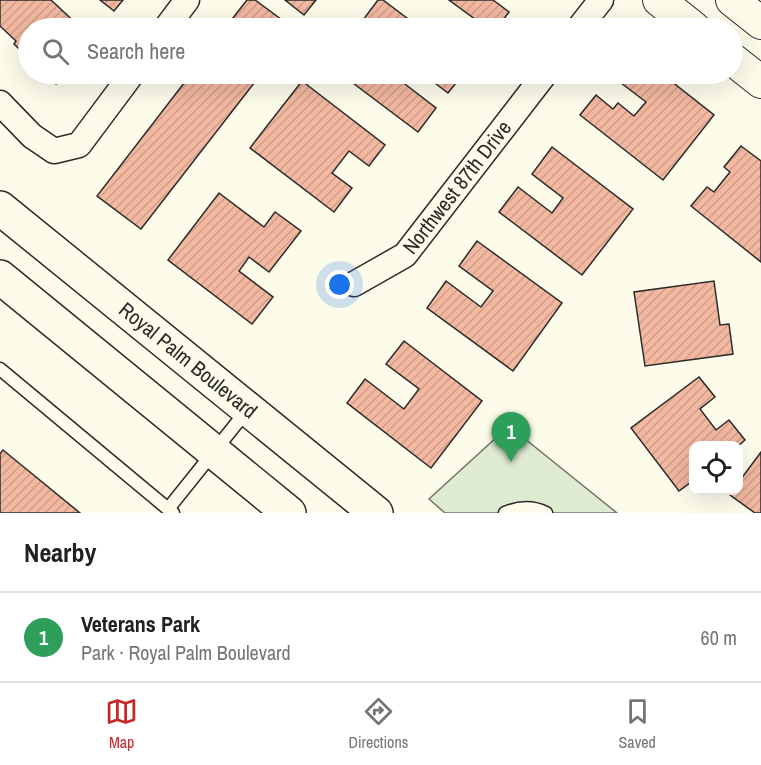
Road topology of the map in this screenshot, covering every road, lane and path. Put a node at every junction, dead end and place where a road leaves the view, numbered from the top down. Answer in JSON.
{"nodes":[{"id":1,"x":188,"y":0,"type":"edge"},
{"id":2,"x":601,"y":0,"type":"edge"},
{"id":3,"x":659,"y":0,"type":"edge"},
{"id":4,"x":732,"y":0,"type":"edge"},
{"id":5,"x":174,"y":18,"type":"edge"},
{"id":6,"x":587,"y":18,"type":"edge"},
{"id":7,"x":682,"y":18,"type":"edge"},
{"id":8,"x":761,"y":23,"type":"edge"},
{"id":9,"x":743,"y":68,"type":"edge"},
{"id":10,"x":761,"y":82,"type":"edge"},
{"id":11,"x":125,"y":84,"type":"edge"},
{"id":12,"x":537,"y":84,"type":"edge"},
{"id":13,"x":0,"y":103,"type":"edge"},
{"id":14,"x":0,"y":208,"type":"edge"},
{"id":15,"x":0,"y":277,"type":"edge"},
{"id":16,"x":354,"y":284,"type":"dead end"},
{"id":17,"x":0,"y":369,"type":"edge"},
{"id":18,"x":248,"y":409,"type":"junction"},
{"id":19,"x":214,"y":452,"type":"junction"},
{"id":20,"x":170,"y":511,"type":"edge"},
{"id":21,"x":289,"y":513,"type":"edge"},
{"id":22,"x":376,"y":513,"type":"edge"},
{"id":23,"x":505,"y":513,"type":"edge"},
{"id":24,"x":546,"y":513,"type":"edge"}],
"edges":[{"from":1,"to":5,"type":"street"},
{"from":2,"to":6,"type":"street"},
{"from":3,"to":7,"type":"street"},
{"from":4,"to":8,"type":"street"},
{"from":9,"to":10,"type":"street"},
{"from":11,"to":13,"type":"street"},
{"from":12,"to":16,"type":"street","name":"Northwest 87th Drive"},
{"from":14,"to":18,"type":"main road","name":"Royal Palm Boulevard"},
{"from":15,"to":19,"type":"main road"},
{"from":17,"to":20,"type":"lane"},
{"from":18,"to":19,"type":"lane"},
{"from":18,"to":22,"type":"main road","name":"Royal Palm Boulevard"},
{"from":19,"to":20,"type":"lane"},
{"from":19,"to":21,"type":"main road"},
{"from":23,"to":24,"type":"lane"}]}
